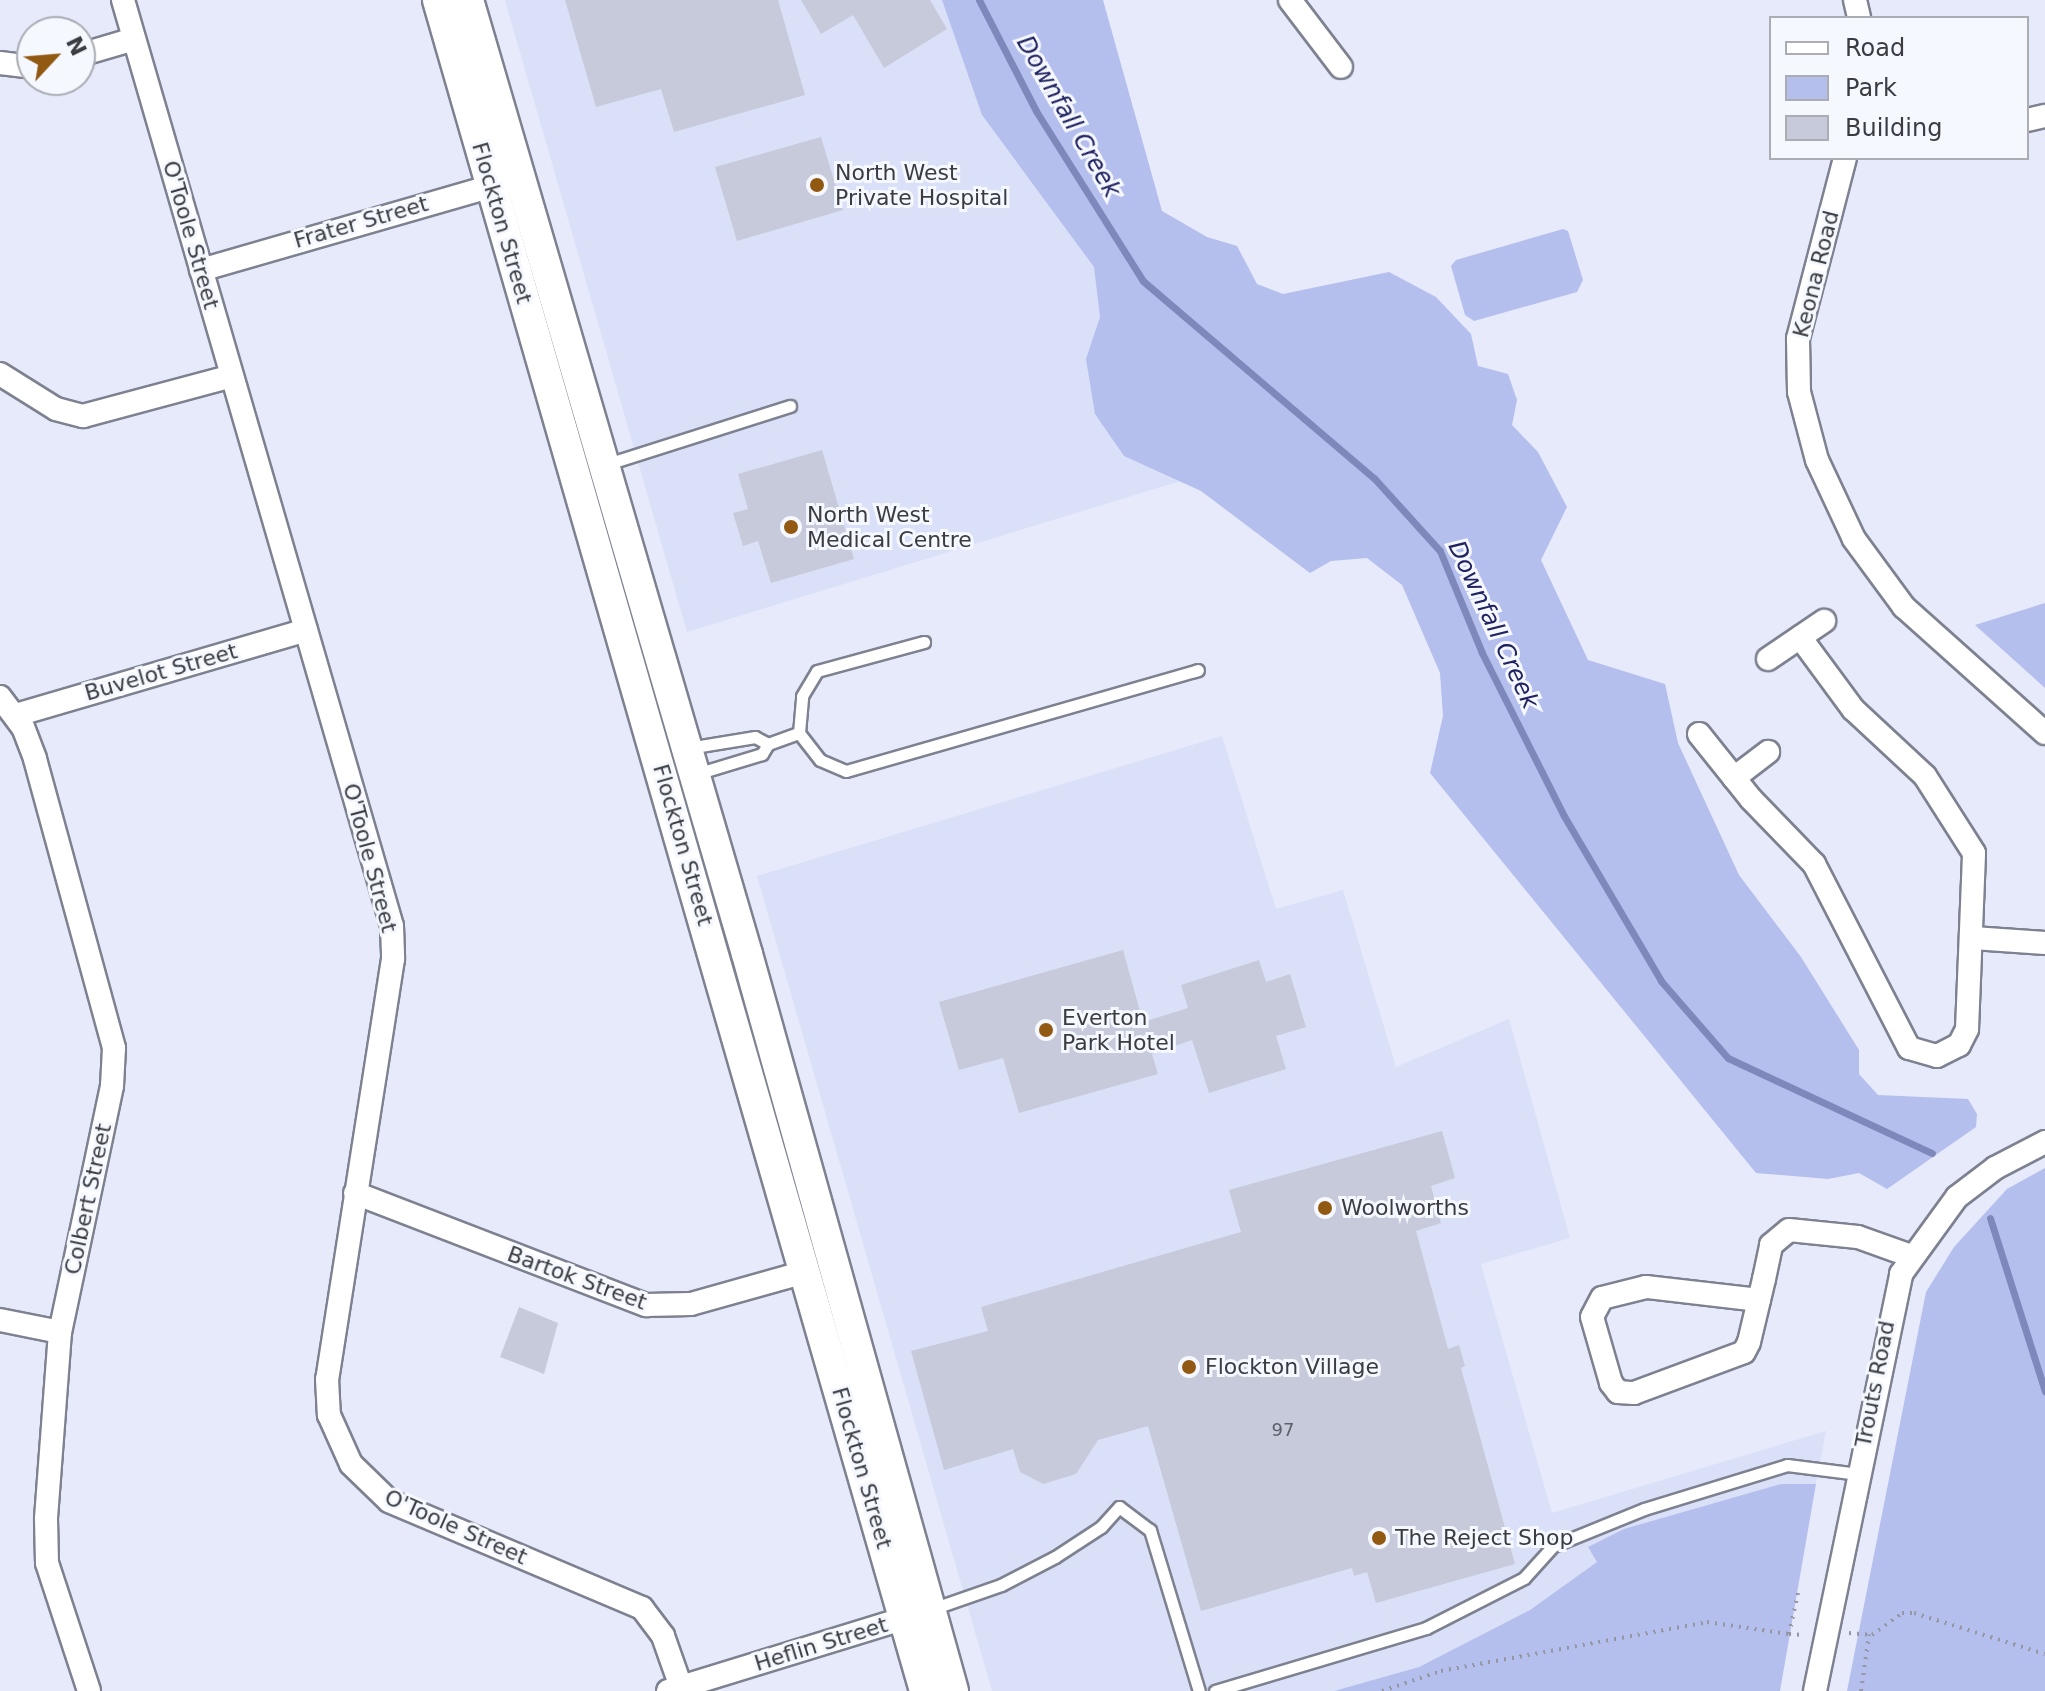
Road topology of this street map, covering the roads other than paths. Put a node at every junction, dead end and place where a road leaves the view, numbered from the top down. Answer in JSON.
{"nodes":[{"id":1,"x":123,"y":0,"type":"edge"},
{"id":2,"x":438,"y":0,"type":"edge"},
{"id":3,"x":468,"y":0,"type":"edge"},
{"id":4,"x":1290,"y":0,"type":"edge"},
{"id":5,"x":134,"y":39,"type":"junction"},
{"id":6,"x":96,"y":50,"type":"edge"},
{"id":7,"x":1341,"y":67,"type":"dead end"},
{"id":8,"x":1844,"y":160,"type":"edge"},
{"id":9,"x":522,"y":178,"type":"junction"},
{"id":10,"x":491,"y":186,"type":"junction"},
{"id":11,"x":201,"y":270,"type":"junction"},
{"id":12,"x":0,"y":374,"type":"edge"},
{"id":13,"x":232,"y":376,"type":"junction"},
{"id":14,"x":790,"y":406,"type":"dead end"},
{"id":15,"x":606,"y":464,"type":"junction"},
{"id":16,"x":1824,"y":621,"type":"dead end"},
{"id":17,"x":306,"y":630,"type":"junction"},
{"id":18,"x":1800,"y":637,"type":"junction"},
{"id":19,"x":924,"y":642,"type":"dead end"},
{"id":20,"x":1768,"y":659,"type":"dead end"},
{"id":21,"x":1198,"y":670,"type":"dead end"},
{"id":22,"x":0,"y":697,"type":"edge"},
{"id":23,"x":16,"y":715,"type":"junction"},
{"id":24,"x":799,"y":733,"type":"junction"},
{"id":25,"x":2045,"y":733,"type":"edge"},
{"id":26,"x":1699,"y":734,"type":"dead end"},
{"id":27,"x":768,"y":744,"type":"junction"},
{"id":28,"x":1768,"y":752,"type":"dead end"},
{"id":29,"x":691,"y":761,"type":"junction"},
{"id":30,"x":1734,"y":778,"type":"junction"},
{"id":31,"x":1973,"y":938,"type":"junction"},
{"id":32,"x":2045,"y":943,"type":"edge"},
{"id":33,"x":2045,"y":1142,"type":"edge"},
{"id":34,"x":355,"y":1193,"type":"junction"},
{"id":35,"x":1911,"y":1256,"type":"junction"},
{"id":36,"x":805,"y":1272,"type":"junction"},
{"id":37,"x":1759,"y":1300,"type":"junction"},
{"id":38,"x":0,"y":1320,"type":"edge"},
{"id":39,"x":60,"y":1332,"type":"junction"},
{"id":40,"x":1858,"y":1474,"type":"junction"},
{"id":41,"x":917,"y":1614,"type":"junction"},
{"id":42,"x":674,"y":1689,"type":"edge"},
{"id":43,"x":89,"y":1691,"type":"edge"},
{"id":44,"x":925,"y":1691,"type":"edge"},
{"id":45,"x":953,"y":1691,"type":"edge"},
{"id":46,"x":1199,"y":1691,"type":"edge"},
{"id":47,"x":1215,"y":1691,"type":"edge"},
{"id":48,"x":1815,"y":1691,"type":"edge"}],
"edges":[{"from":1,"to":5,"type":"street","name":"O'Toole Street"},
{"from":2,"to":10,"type":"street","name":"Flockton Street"},
{"from":3,"to":9,"type":"street","name":"Flockton Street"},
{"from":4,"to":7,"type":"street"},
{"from":5,"to":6,"type":"street"},
{"from":5,"to":11,"type":"street","name":"O'Toole Street"},
{"from":8,"to":25,"type":"street","name":"Keona Road"},
{"from":9,"to":10,"type":"street","name":"Frater Street"},
{"from":9,"to":15,"type":"street","name":"Flockton Street"},
{"from":10,"to":11,"type":"street","name":"Frater Street"},
{"from":10,"to":36,"type":"street","name":"Flockton Street"},
{"from":11,"to":13,"type":"street","name":"O'Toole Street"},
{"from":12,"to":13,"type":"street"},
{"from":13,"to":17,"type":"street","name":"O'Toole Street"},
{"from":14,"to":15,"type":"lane"},
{"from":15,"to":29,"type":"street","name":"Flockton Street"},
{"from":16,"to":18,"type":"street"},
{"from":17,"to":23,"type":"street","name":"Buvelot Street"},
{"from":17,"to":34,"type":"street","name":"O'Toole Street"},
{"from":18,"to":20,"type":"street"},
{"from":18,"to":31,"type":"street"},
{"from":19,"to":24,"type":"lane"},
{"from":21,"to":24,"type":"lane"},
{"from":22,"to":23,"type":"street"},
{"from":23,"to":39,"type":"street","name":"Colbert Street"},
{"from":24,"to":27,"type":"lane"},
{"from":26,"to":30,"type":"street"},
{"from":27,"to":29,"type":"lane"},
{"from":27,"to":29,"type":"lane"},
{"from":28,"to":30,"type":"street"},
{"from":29,"to":41,"type":"street","name":"Flockton Street"},
{"from":30,"to":31,"type":"street"},
{"from":31,"to":32,"type":"street"},
{"from":33,"to":35,"type":"street","name":"Trouts Road"},
{"from":34,"to":36,"type":"street","name":"Bartok Street"},
{"from":34,"to":42,"type":"street","name":"O'Toole Street"},
{"from":35,"to":37,"type":"street"},
{"from":35,"to":40,"type":"street","name":"Trouts Road"},
{"from":36,"to":41,"type":"street","name":"Flockton Street"},
{"from":37,"to":37,"type":"street"},
{"from":38,"to":39,"type":"street"},
{"from":39,"to":43,"type":"street","name":"Colbert Street"},
{"from":40,"to":47,"type":"lane"},
{"from":40,"to":48,"type":"street","name":"Trouts Road"},
{"from":41,"to":42,"type":"street","name":"Heflin Street"},
{"from":41,"to":44,"type":"street","name":"Flockton Street"},
{"from":41,"to":45,"type":"street","name":"Flockton Street"},
{"from":41,"to":46,"type":"lane"}]}
